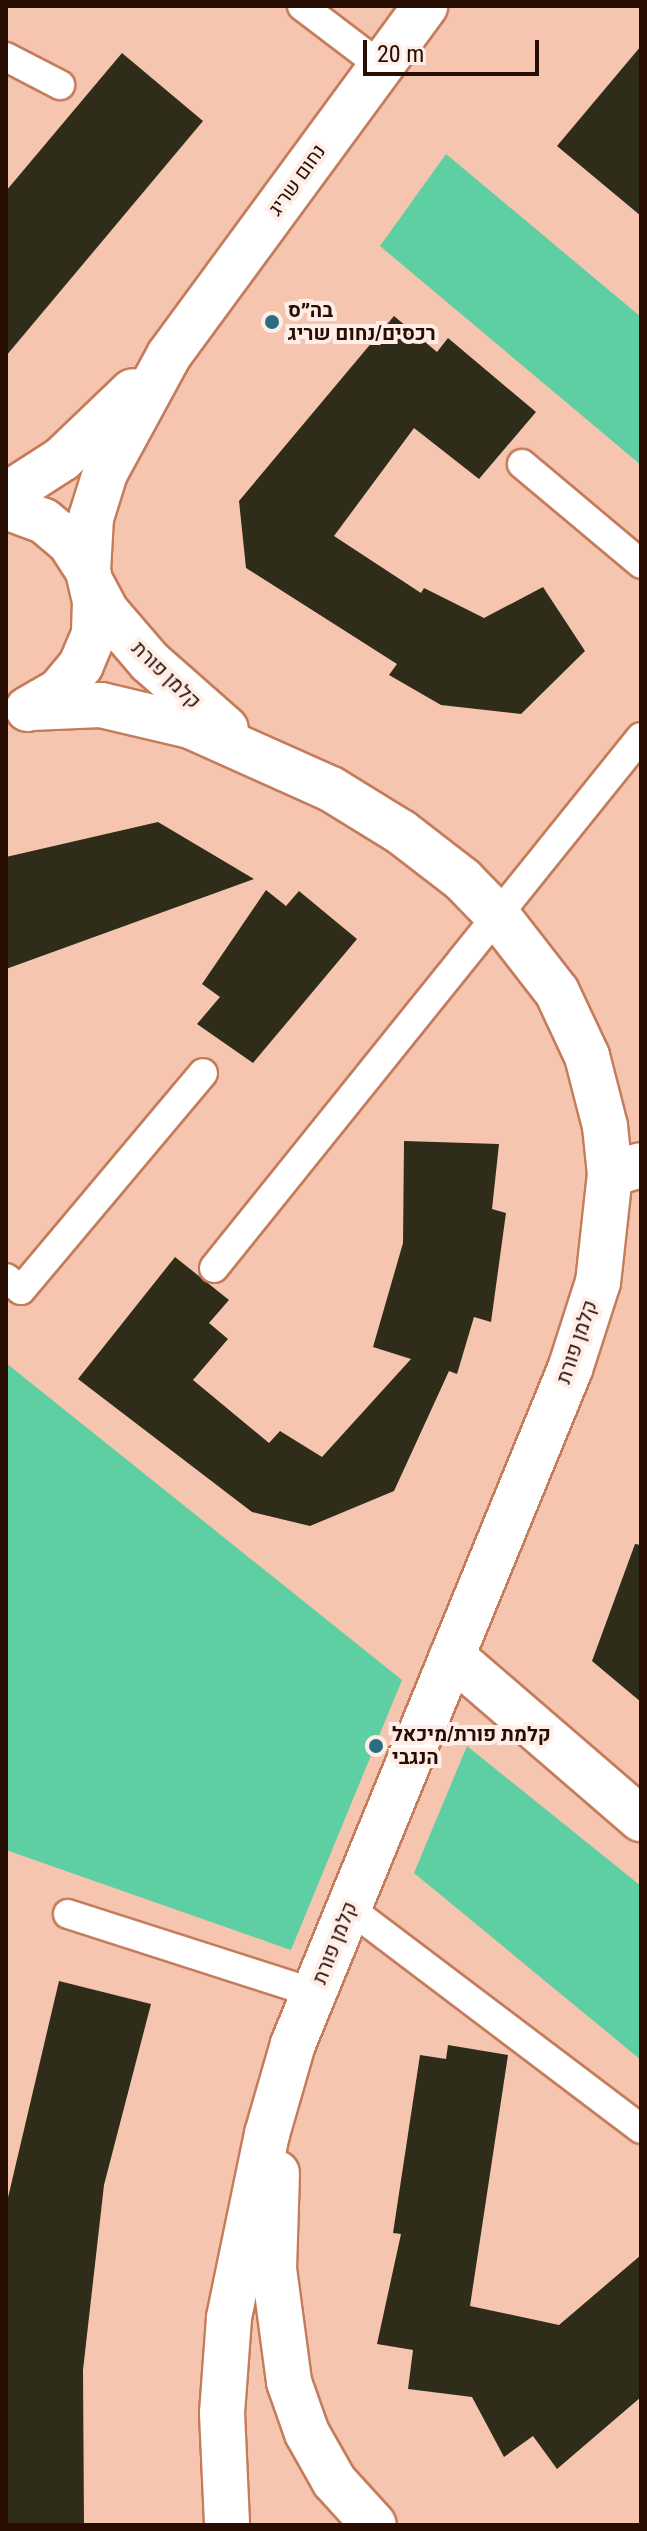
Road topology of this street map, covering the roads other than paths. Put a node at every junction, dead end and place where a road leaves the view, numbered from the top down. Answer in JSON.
{"nodes":[{"id":1,"x":302,"y":6,"type":"edge"},
{"id":2,"x":425,"y":6,"type":"edge"},
{"id":3,"x":6,"y":57,"type":"edge"},
{"id":4,"x":381,"y":66,"type":"junction"},
{"id":5,"x":60,"y":85,"type":"dead end"},
{"id":6,"x":169,"y":355,"type":"junction"},
{"id":7,"x":522,"y":464,"type":"dead end"},
{"id":8,"x":6,"y":495,"type":"edge"},
{"id":9,"x":6,"y":507,"type":"edge"},
{"id":10,"x":641,"y":564,"type":"edge"},
{"id":11,"x":90,"y":578,"type":"junction"},
{"id":12,"x":19,"y":712,"type":"edge"},
{"id":13,"x":641,"y":737,"type":"edge"},
{"id":14,"x":254,"y":750,"type":"junction"},
{"id":15,"x":498,"y":916,"type":"junction"},
{"id":16,"x":203,"y":1073,"type":"dead end"},
{"id":17,"x":625,"y":1170,"type":"edge"},
{"id":18,"x":214,"y":1268,"type":"dead end"},
{"id":19,"x":6,"y":1278,"type":"edge"},
{"id":20,"x":452,"y":1656,"type":"junction"},
{"id":21,"x":641,"y":1819,"type":"edge"},
{"id":22,"x":349,"y":1908,"type":"junction"},
{"id":23,"x":68,"y":1914,"type":"dead end"},
{"id":24,"x":314,"y":1993,"type":"junction"},
{"id":25,"x":293,"y":2044,"type":"junction"},
{"id":26,"x":641,"y":2129,"type":"edge"},
{"id":27,"x":227,"y":2525,"type":"edge"},
{"id":28,"x":374,"y":2525,"type":"edge"}],
"edges":[{"from":1,"to":4,"type":"lane"},
{"from":2,"to":4,"type":"street","name":"נחום שריג"},
{"from":3,"to":5,"type":"lane"},
{"from":4,"to":6,"type":"street","name":"נחום שריג"},
{"from":6,"to":8,"type":"street","name":"נחום שריג"},
{"from":6,"to":11,"type":"street","name":"נחום שריג"},
{"from":7,"to":10,"type":"lane"},
{"from":9,"to":11,"type":"street","name":"קלמן פורת"},
{"from":11,"to":12,"type":"street","name":"נחום שריג"},
{"from":11,"to":14,"type":"street","name":"קלמן פורת"},
{"from":12,"to":14,"type":"street","name":"קלמן פורת"},
{"from":13,"to":15,"type":"lane"},
{"from":14,"to":15,"type":"street","name":"קלמן פורת"},
{"from":15,"to":17,"type":"street","name":"קלמן פורת"},
{"from":15,"to":18,"type":"lane"},
{"from":16,"to":19,"type":"lane"},
{"from":17,"to":20,"type":"street","name":"קלמן פורת"},
{"from":20,"to":21,"type":"street"},
{"from":20,"to":22,"type":"street","name":"קלמן פורת"},
{"from":22,"to":24,"type":"street","name":"קלמן פורת"},
{"from":22,"to":26,"type":"lane"},
{"from":23,"to":24,"type":"lane"},
{"from":24,"to":25,"type":"street","name":"קלמן פורת"},
{"from":25,"to":27,"type":"street","name":"קלמן פורת"},
{"from":25,"to":28,"type":"street","name":"קלמן פורת"}]}
